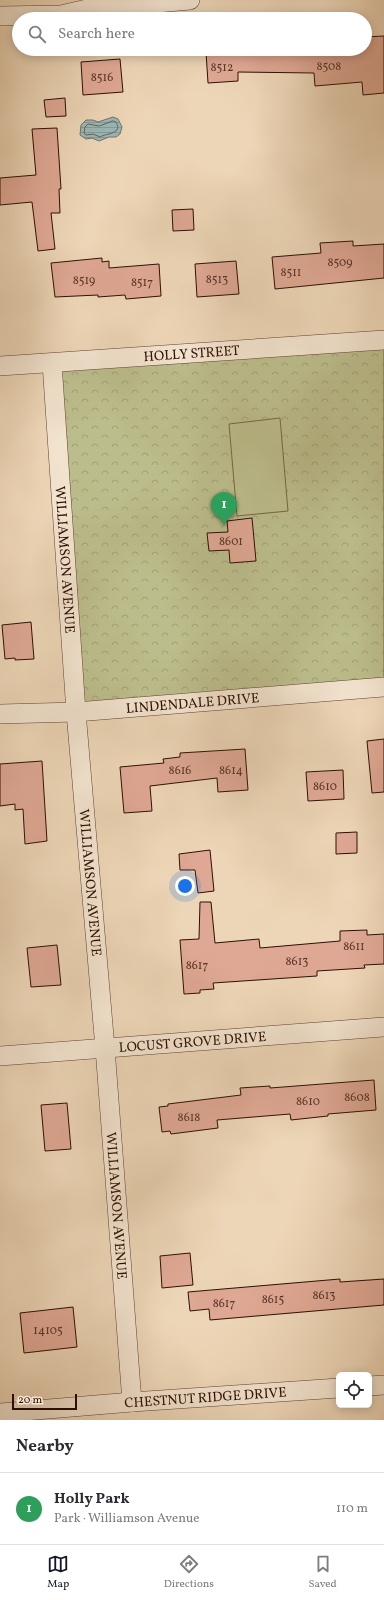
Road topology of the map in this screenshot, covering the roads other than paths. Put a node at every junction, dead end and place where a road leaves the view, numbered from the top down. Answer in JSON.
{"nodes":[{"id":1,"x":190,"y":0,"type":"edge"},
{"id":2,"x":74,"y":12,"type":"edge"},
{"id":3,"x":0,"y":16,"type":"edge"},
{"id":4,"x":12,"y":16,"type":"edge"},
{"id":5,"x":384,"y":340,"type":"edge"},
{"id":6,"x":52,"y":363,"type":"junction"},
{"id":7,"x":0,"y":366,"type":"edge"},
{"id":8,"x":384,"y":687,"type":"edge"},
{"id":9,"x":76,"y":712,"type":"junction"},
{"id":10,"x":0,"y":714,"type":"edge"},
{"id":11,"x":384,"y":1027,"type":"edge"},
{"id":12,"x":105,"y":1048,"type":"junction"},
{"id":13,"x":0,"y":1056,"type":"edge"},
{"id":14,"x":384,"y":1385,"type":"edge"},
{"id":15,"x":372,"y":1386,"type":"edge"},
{"id":16,"x":336,"y":1388,"type":"edge"},
{"id":17,"x":132,"y":1402,"type":"junction"},
{"id":18,"x":0,"y":1413,"type":"edge"}],
"edges":[{"from":1,"to":2,"type":"street"},
{"from":3,"to":4,"type":"street"},
{"from":5,"to":6,"type":"street","name":"HOLLY STREET"},
{"from":6,"to":7,"type":"street","name":"HOLLY STREET"},
{"from":6,"to":9,"type":"street","name":"WILLIAMSON AVENUE"},
{"from":8,"to":9,"type":"street","name":"LINDENDALE DRIVE"},
{"from":9,"to":10,"type":"street","name":"LINDENDALE DRIVE"},
{"from":9,"to":12,"type":"street","name":"WILLIAMSON AVENUE"},
{"from":11,"to":12,"type":"street","name":"LOCUST GROVE DRIVE"},
{"from":12,"to":13,"type":"street","name":"LOCUST GROVE DRIVE"},
{"from":12,"to":17,"type":"street","name":"WILLIAMSON AVENUE"},
{"from":14,"to":15,"type":"street"},
{"from":16,"to":17,"type":"street","name":"CHESTNUT RIDGE DRIVE"},
{"from":17,"to":18,"type":"street","name":"CHESTNUT RIDGE DRIVE"}]}
